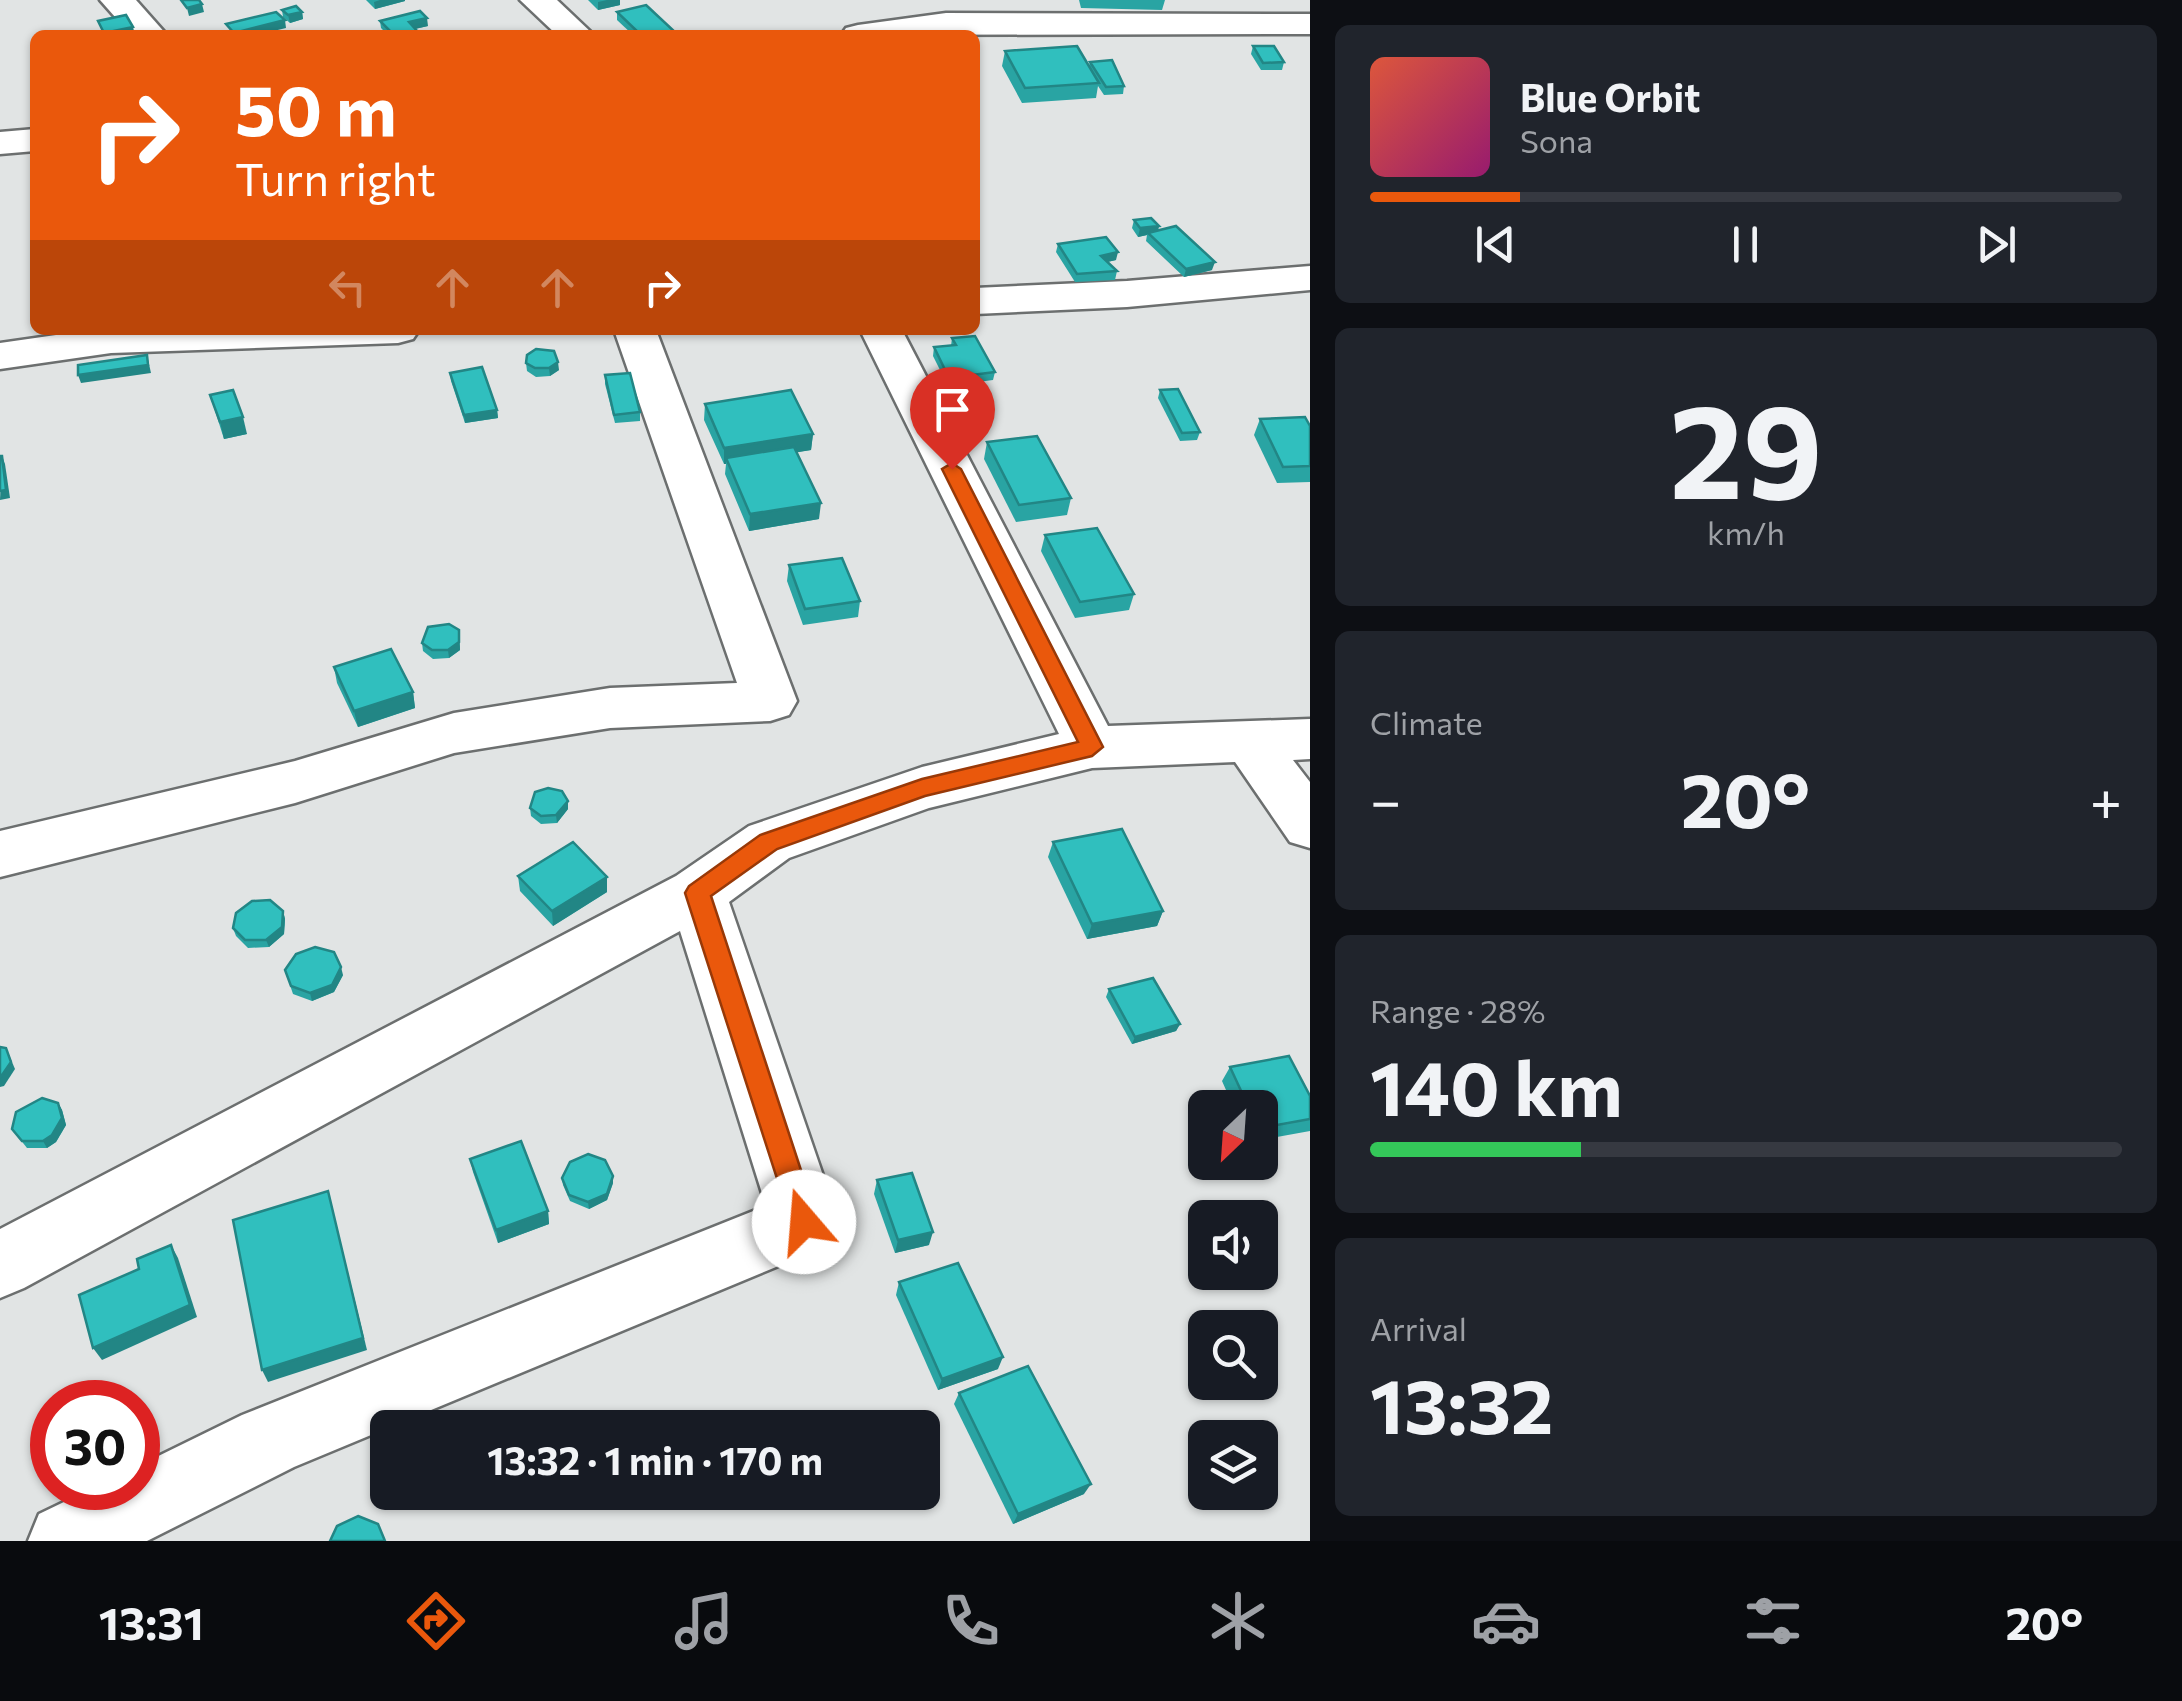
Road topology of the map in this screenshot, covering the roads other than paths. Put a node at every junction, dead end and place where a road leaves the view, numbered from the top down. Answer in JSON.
{"nodes":[{"id":1,"x":117,"y":0,"type":"edge"},
{"id":2,"x":537,"y":0,"type":"edge"},
{"id":3,"x":1310,"y":24,"type":"edge"},
{"id":4,"x":145,"y":30,"type":"edge"},
{"id":5,"x":570,"y":30,"type":"edge"},
{"id":6,"x":892,"y":30,"type":"edge"},
{"id":7,"x":30,"y":140,"type":"edge"},
{"id":8,"x":0,"y":142,"type":"edge"},
{"id":9,"x":1310,"y":278,"type":"edge"},
{"id":10,"x":980,"y":301,"type":"edge"},
{"id":11,"x":254,"y":335,"type":"edge"},
{"id":12,"x":637,"y":335,"type":"edge"},
{"id":13,"x":884,"y":335,"type":"edge"},
{"id":14,"x":0,"y":356,"type":"edge"},
{"id":15,"x":1310,"y":739,"type":"edge"},
{"id":16,"x":1251,"y":743,"type":"junction"},
{"id":17,"x":1092,"y":747,"type":"junction"},
{"id":18,"x":1310,"y":826,"type":"edge"},
{"id":19,"x":0,"y":854,"type":"edge"},
{"id":20,"x":697,"y":893,"type":"junction"},
{"id":21,"x":0,"y":1265,"type":"edge"},
{"id":22,"x":66,"y":1541,"type":"edge"}],
"edges":[{"from":1,"to":4,"type":"street"},
{"from":2,"to":5,"type":"street"},
{"from":3,"to":6,"type":"street"},
{"from":7,"to":8,"type":"street"},
{"from":9,"to":10,"type":"street"},
{"from":11,"to":14,"type":"street"},
{"from":12,"to":19,"type":"street"},
{"from":13,"to":17,"type":"street"},
{"from":15,"to":16,"type":"street"},
{"from":16,"to":17,"type":"street"},
{"from":16,"to":18,"type":"street"},
{"from":17,"to":20,"type":"street"},
{"from":20,"to":21,"type":"street"},
{"from":20,"to":22,"type":"street"}]}
